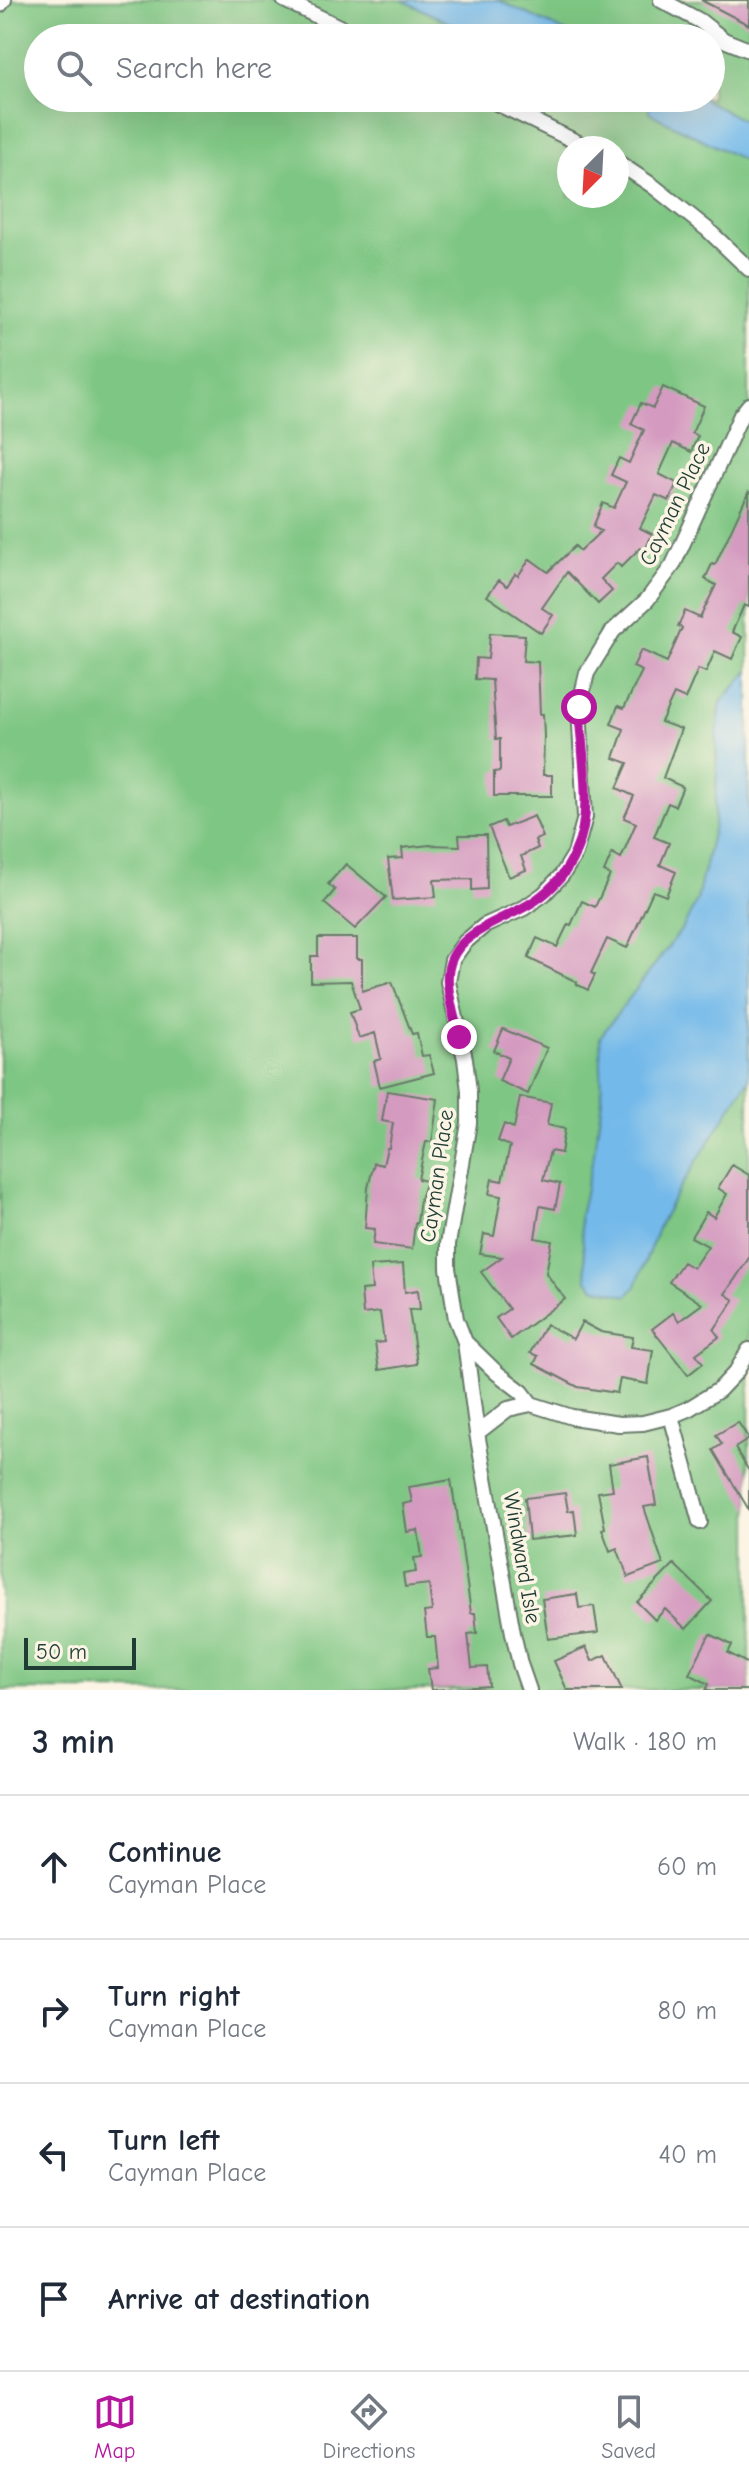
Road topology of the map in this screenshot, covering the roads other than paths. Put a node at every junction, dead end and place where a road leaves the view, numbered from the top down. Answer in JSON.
{"nodes":[{"id":1,"x":4,"y":0,"type":"edge"},
{"id":2,"x":284,"y":0,"type":"edge"},
{"id":3,"x":661,"y":0,"type":"edge"},
{"id":4,"x":0,"y":5,"type":"edge"},
{"id":5,"x":333,"y":24,"type":"edge"},
{"id":6,"x":704,"y":24,"type":"edge"},
{"id":7,"x":725,"y":40,"type":"edge"},
{"id":8,"x":749,"y":50,"type":"edge"},
{"id":9,"x":515,"y":112,"type":"edge"},
{"id":10,"x":564,"y":136,"type":"edge"},
{"id":11,"x":629,"y":170,"type":"edge"},
{"id":12,"x":749,"y":269,"type":"edge"},
{"id":13,"x":749,"y":405,"type":"edge"},
{"id":14,"x":465,"y":1342,"type":"junction"},
{"id":15,"x":749,"y":1350,"type":"edge"},
{"id":16,"x":531,"y":1404,"type":"junction"},
{"id":17,"x":671,"y":1416,"type":"junction"},
{"id":18,"x":477,"y":1433,"type":"junction"},
{"id":19,"x":700,"y":1522,"type":"dead end"},
{"id":20,"x":529,"y":1690,"type":"edge"}],
"edges":[{"from":1,"to":4,"type":"street"},
{"from":2,"to":5,"type":"street"},
{"from":3,"to":6,"type":"street"},
{"from":7,"to":8,"type":"street"},
{"from":9,"to":10,"type":"street"},
{"from":11,"to":12,"type":"street"},
{"from":13,"to":14,"type":"street","name":"Cayman Place"},
{"from":14,"to":16,"type":"street","name":"Cayman Place"},
{"from":14,"to":18,"type":"street","name":"Windward Isle"},
{"from":15,"to":17,"type":"street","name":"Cayman Place"},
{"from":16,"to":17,"type":"street","name":"Cayman Place"},
{"from":16,"to":18,"type":"street"},
{"from":17,"to":19,"type":"street"},
{"from":18,"to":20,"type":"street","name":"Windward Isle"}]}
